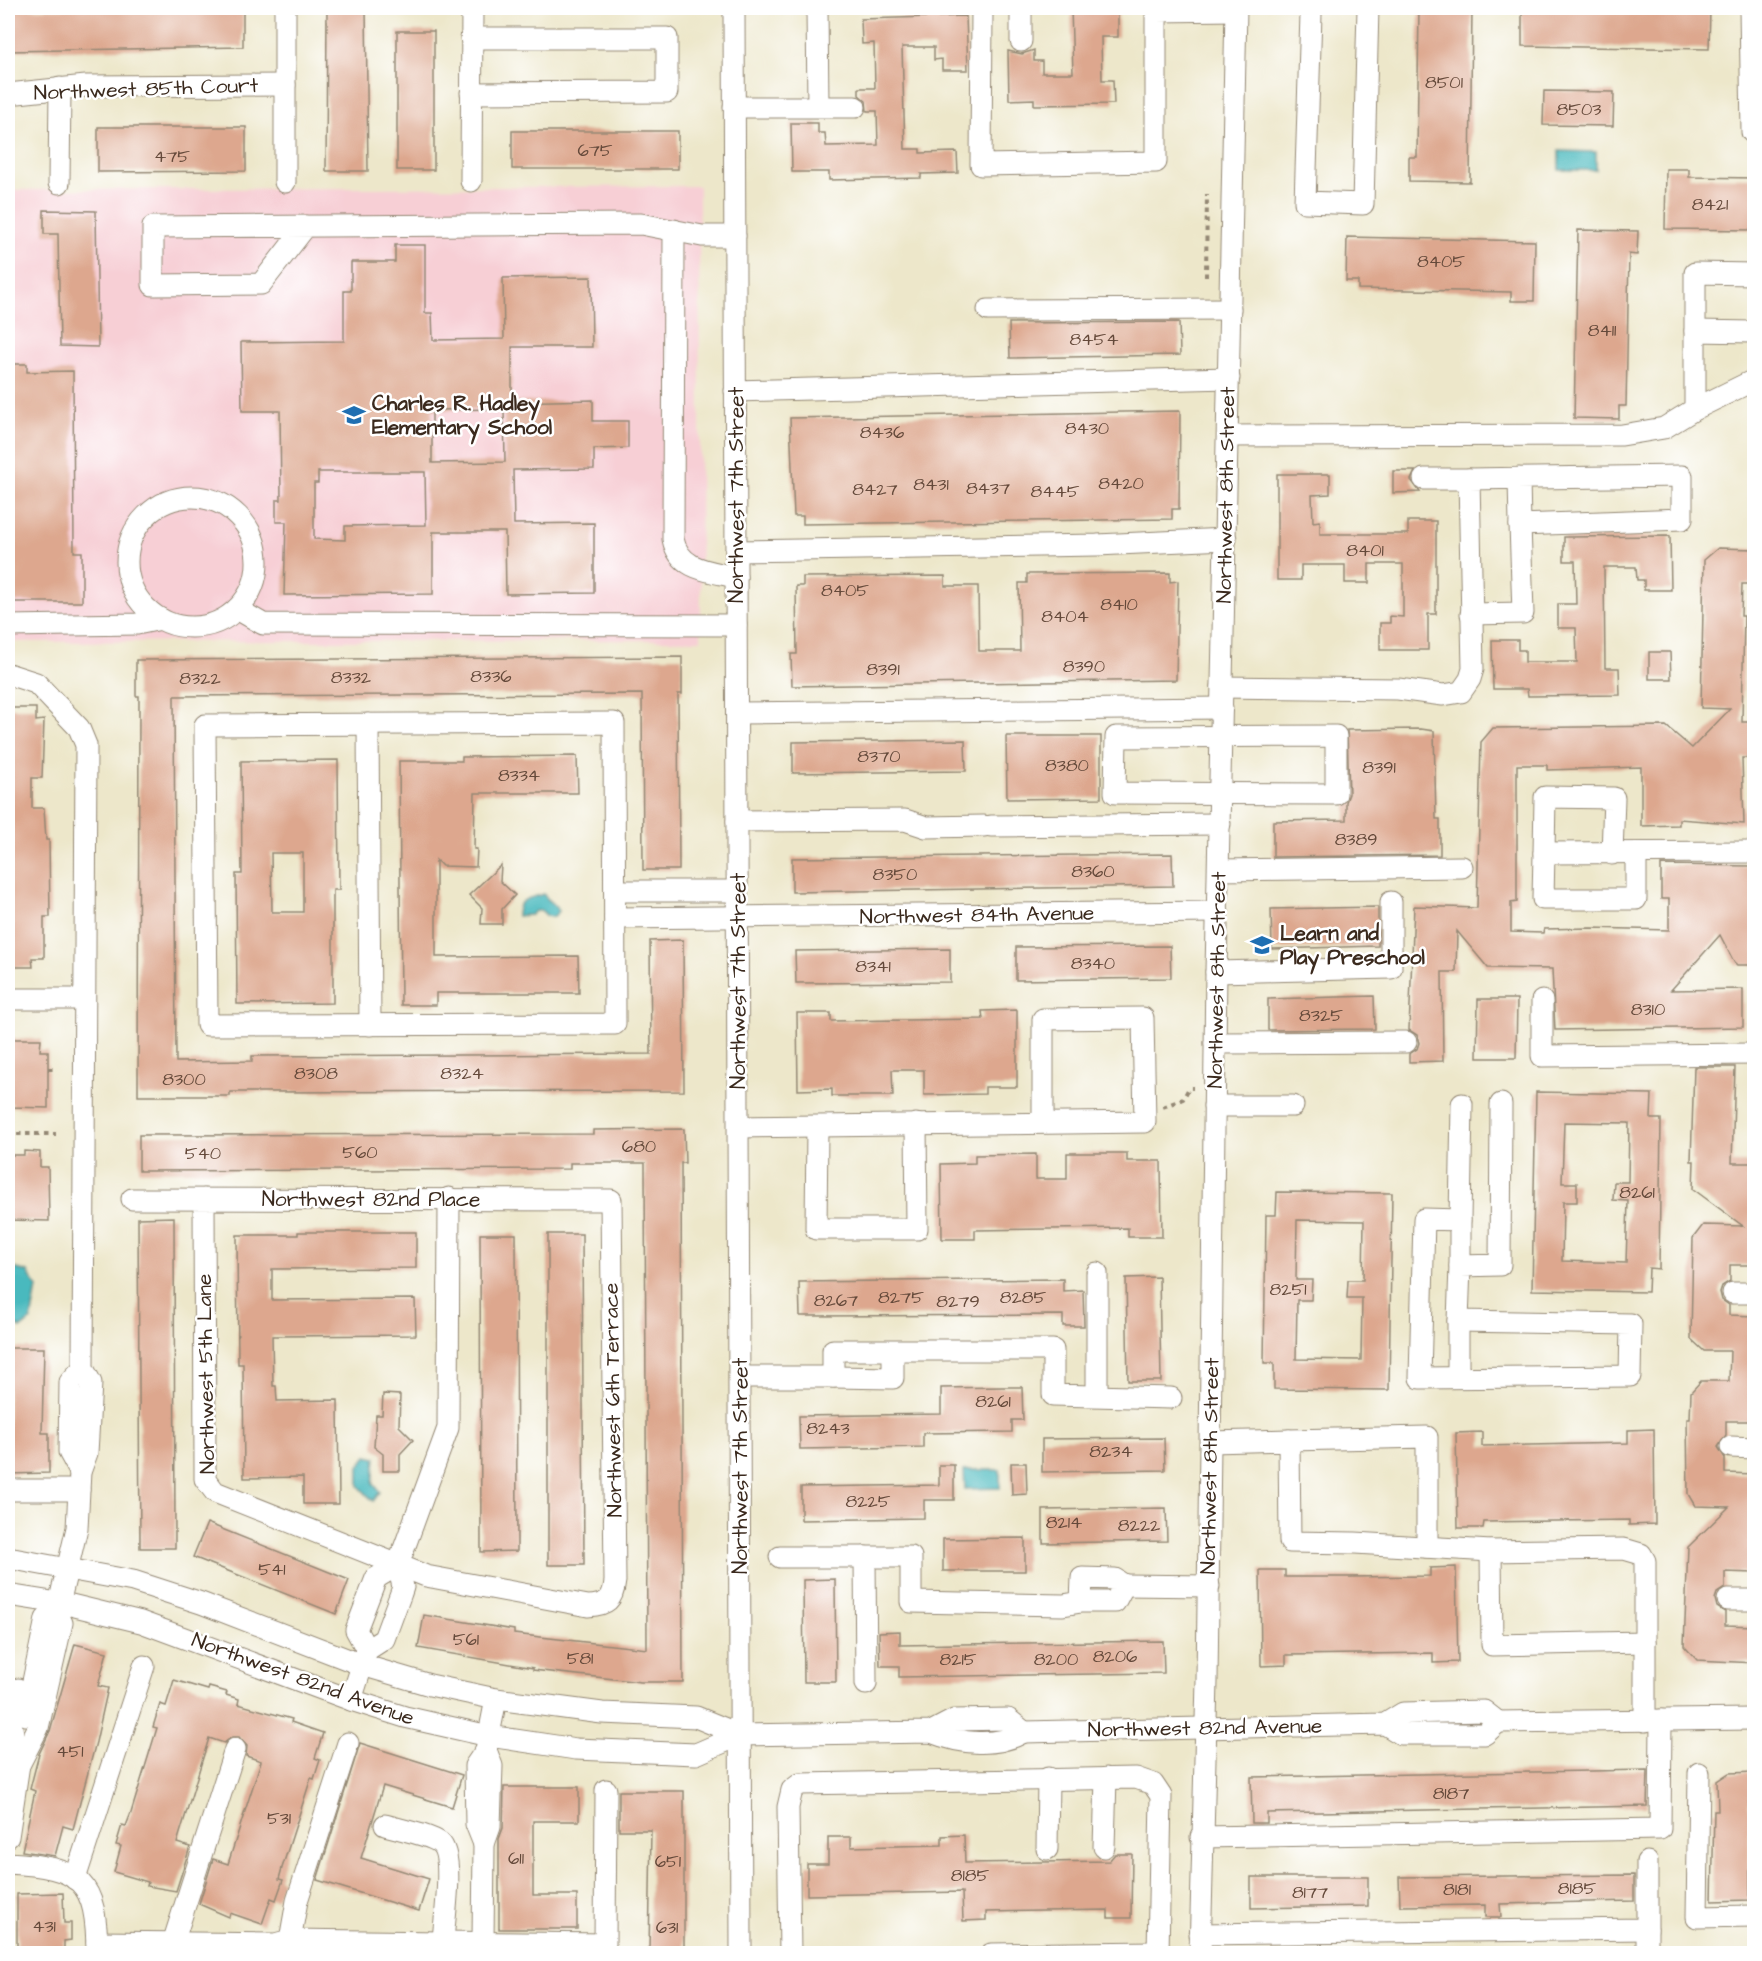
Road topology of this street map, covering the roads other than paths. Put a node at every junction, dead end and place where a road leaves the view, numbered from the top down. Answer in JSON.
{"nodes":[{"id":1,"x":285,"y":8,"type":"edge"},
{"id":2,"x":472,"y":8,"type":"edge"},
{"id":3,"x":734,"y":8,"type":"edge"},
{"id":4,"x":817,"y":8,"type":"edge"},
{"id":5,"x":982,"y":8,"type":"edge"},
{"id":6,"x":1021,"y":8,"type":"edge"},
{"id":7,"x":1368,"y":8,"type":"edge"},
{"id":8,"x":1750,"y":8,"type":"edge"},
{"id":9,"x":1236,"y":9,"type":"edge"},
{"id":10,"x":1311,"y":14,"type":"dead end"},
{"id":11,"x":471,"y":38,"type":"junction"},
{"id":12,"x":1021,"y":41,"type":"dead end"},
{"id":13,"x":285,"y":85,"type":"junction"},
{"id":14,"x":60,"y":88,"type":"junction"},
{"id":15,"x":471,"y":93,"type":"junction"},
{"id":16,"x":8,"y":94,"type":"edge"},
{"id":17,"x":734,"y":106,"type":"junction"},
{"id":18,"x":818,"y":106,"type":"junction"},
{"id":19,"x":855,"y":108,"type":"dead end"},
{"id":20,"x":1755,"y":132,"type":"edge"},
{"id":21,"x":471,"y":181,"type":"dead end"},
{"id":22,"x":285,"y":182,"type":"dead end"},
{"id":23,"x":59,"y":183,"type":"dead end"},
{"id":24,"x":306,"y":226,"type":"junction"},
{"id":25,"x":674,"y":230,"type":"junction"},
{"id":26,"x":735,"y":236,"type":"junction"},
{"id":27,"x":1755,"y":274,"type":"edge"},
{"id":28,"x":1230,"y":309,"type":"junction"},
{"id":29,"x":988,"y":310,"type":"dead end"},
{"id":30,"x":1695,"y":331,"type":"junction"},
{"id":31,"x":1755,"y":332,"type":"edge"},
{"id":32,"x":1229,"y":378,"type":"junction"},
{"id":33,"x":1755,"y":380,"type":"edge"},
{"id":34,"x":735,"y":392,"type":"junction"},
{"id":35,"x":1695,"y":409,"type":"junction"},
{"id":36,"x":1228,"y":436,"type":"junction"},
{"id":37,"x":1519,"y":478,"type":"junction"},
{"id":38,"x":1424,"y":479,"type":"dead end"},
{"id":39,"x":1468,"y":479,"type":"junction"},
{"id":40,"x":1520,"y":525,"type":"junction"},
{"id":41,"x":1226,"y":539,"type":"junction"},
{"id":42,"x":736,"y":551,"type":"junction"},
{"id":43,"x":736,"y":577,"type":"junction"},
{"id":44,"x":237,"y":609,"type":"junction"},
{"id":45,"x":1471,"y":614,"type":"junction"},
{"id":46,"x":161,"y":619,"type":"junction"},
{"id":47,"x":736,"y":625,"type":"junction"},
{"id":48,"x":8,"y":626,"type":"edge"},
{"id":49,"x":8,"y":674,"type":"edge"},
{"id":50,"x":1222,"y":697,"type":"junction"},
{"id":51,"x":737,"y":713,"type":"junction"},
{"id":52,"x":368,"y":724,"type":"junction"},
{"id":53,"x":1222,"y":737,"type":"junction"},
{"id":54,"x":1220,"y":793,"type":"junction"},
{"id":55,"x":737,"y":821,"type":"junction"},
{"id":56,"x":1220,"y":824,"type":"junction"},
{"id":57,"x":1755,"y":852,"type":"edge"},
{"id":58,"x":1544,"y":854,"type":"junction"},
{"id":59,"x":1612,"y":854,"type":"junction"},
{"id":60,"x":1636,"y":854,"type":"junction"},
{"id":61,"x":1462,"y":867,"type":"dead end"},
{"id":62,"x":1219,"y":870,"type":"junction"},
{"id":63,"x":615,"y":891,"type":"junction"},
{"id":64,"x":737,"y":891,"type":"junction"},
{"id":65,"x":1390,"y":902,"type":"dead end"},
{"id":66,"x":1218,"y":912,"type":"junction"},
{"id":67,"x":615,"y":918,"type":"junction"},
{"id":68,"x":737,"y":918,"type":"junction"},
{"id":69,"x":1216,"y":972,"type":"junction"},
{"id":70,"x":8,"y":999,"type":"edge"},
{"id":71,"x":84,"y":999,"type":"junction"},
{"id":72,"x":1542,"y":1000,"type":"dead end"},
{"id":73,"x":370,"y":1025,"type":"junction"},
{"id":74,"x":1406,"y":1042,"type":"dead end"},
{"id":75,"x":1215,"y":1043,"type":"junction"},
{"id":76,"x":1755,"y":1054,"type":"edge"},
{"id":77,"x":1462,"y":1104,"type":"dead end"},
{"id":78,"x":1501,"y":1104,"type":"dead end"},
{"id":79,"x":1214,"y":1106,"type":"junction"},
{"id":80,"x":1293,"y":1106,"type":"dead end"},
{"id":81,"x":1043,"y":1122,"type":"junction"},
{"id":82,"x":916,"y":1124,"type":"junction"},
{"id":83,"x":739,"y":1127,"type":"junction"},
{"id":84,"x":817,"y":1127,"type":"junction"},
{"id":85,"x":449,"y":1198,"type":"junction"},
{"id":86,"x":132,"y":1199,"type":"dead end"},
{"id":87,"x":204,"y":1199,"type":"junction"},
{"id":88,"x":611,"y":1200,"type":"joint"},
{"id":89,"x":1460,"y":1220,"type":"junction"},
{"id":90,"x":1460,"y":1266,"type":"junction"},
{"id":91,"x":1097,"y":1273,"type":"dead end"},
{"id":92,"x":1733,"y":1293,"type":"dead end"},
{"id":93,"x":1755,"y":1293,"type":"edge"},
{"id":94,"x":1458,"y":1321,"type":"junction"},
{"id":95,"x":740,"y":1377,"type":"junction"},
{"id":96,"x":1458,"y":1377,"type":"junction"},
{"id":97,"x":1097,"y":1395,"type":"junction"},
{"id":98,"x":1171,"y":1398,"type":"dead end"},
{"id":99,"x":1289,"y":1440,"type":"junction"},
{"id":100,"x":1211,"y":1442,"type":"junction"},
{"id":101,"x":1731,"y":1447,"type":"dead end"},
{"id":102,"x":1755,"y":1448,"type":"edge"},
{"id":103,"x":80,"y":1481,"type":"junction"},
{"id":104,"x":8,"y":1490,"type":"edge"},
{"id":105,"x":1427,"y":1546,"type":"junction"},
{"id":106,"x":1491,"y":1551,"type":"junction"},
{"id":107,"x":780,"y":1557,"type":"dead end"},
{"id":108,"x":866,"y":1557,"type":"junction"},
{"id":109,"x":8,"y":1558,"type":"edge"},
{"id":110,"x":398,"y":1565,"type":"junction"},
{"id":111,"x":67,"y":1567,"type":"junction"},
{"id":112,"x":1209,"y":1586,"type":"junction"},
{"id":113,"x":8,"y":1595,"type":"edge"},
{"id":114,"x":1728,"y":1600,"type":"dead end"},
{"id":115,"x":1755,"y":1600,"type":"edge"},
{"id":116,"x":58,"y":1607,"type":"junction"},
{"id":117,"x":1645,"y":1642,"type":"junction"},
{"id":118,"x":364,"y":1657,"type":"junction"},
{"id":119,"x":144,"y":1666,"type":"dead end"},
{"id":120,"x":866,"y":1684,"type":"dead end"},
{"id":121,"x":496,"y":1699,"type":"junction"},
{"id":122,"x":351,"y":1700,"type":"junction"},
{"id":123,"x":1755,"y":1719,"type":"edge"},
{"id":124,"x":1653,"y":1720,"type":"junction"},
{"id":125,"x":1205,"y":1727,"type":"junction"},
{"id":126,"x":740,"y":1735,"type":"junction"},
{"id":127,"x":348,"y":1743,"type":"dead end"},
{"id":128,"x":488,"y":1743,"type":"junction"},
{"id":129,"x":235,"y":1749,"type":"dead end"},
{"id":130,"x":1699,"y":1773,"type":"dead end"},
{"id":131,"x":1048,"y":1778,"type":"junction"},
{"id":132,"x":1106,"y":1778,"type":"junction"},
{"id":133,"x":606,"y":1790,"type":"dead end"},
{"id":134,"x":386,"y":1825,"type":"dead end"},
{"id":135,"x":8,"y":1837,"type":"edge"},
{"id":136,"x":1201,"y":1837,"type":"junction"},
{"id":137,"x":1104,"y":1847,"type":"dead end"},
{"id":138,"x":1047,"y":1849,"type":"dead end"},
{"id":139,"x":1647,"y":1862,"type":"dead end"},
{"id":140,"x":8,"y":1863,"type":"edge"},
{"id":141,"x":75,"y":1879,"type":"junction"},
{"id":142,"x":1755,"y":1916,"type":"edge"},
{"id":143,"x":1647,"y":1929,"type":"junction"},
{"id":144,"x":290,"y":1940,"type":"junction"},
{"id":145,"x":443,"y":1941,"type":"junction"},
{"id":146,"x":483,"y":1941,"type":"junction"},
{"id":147,"x":173,"y":1943,"type":"junction"},
{"id":148,"x":1200,"y":1943,"type":"edge"},
{"id":149,"x":97,"y":1948,"type":"edge"},
{"id":150,"x":593,"y":1948,"type":"edge"},
{"id":151,"x":741,"y":1953,"type":"edge"},
{"id":152,"x":790,"y":1953,"type":"edge"},
{"id":153,"x":991,"y":1953,"type":"edge"},
{"id":154,"x":1158,"y":1953,"type":"edge"},
{"id":155,"x":1647,"y":1953,"type":"edge"}],
"edges":[{"from":1,"to":13,"type":"street"},
{"from":2,"to":11,"type":"street"},
{"from":3,"to":17,"type":"street","name":"Northwest 7th Street"},
{"from":4,"to":18,"type":"street"},
{"from":5,"to":9,"type":"street"},
{"from":6,"to":12,"type":"street"},
{"from":7,"to":10,"type":"street"},
{"from":8,"to":20,"type":"street"},
{"from":9,"to":28,"type":"street","name":"Northwest 8th Street"},
{"from":11,"to":15,"type":"street"},
{"from":11,"to":15,"type":"street"},
{"from":13,"to":14,"type":"street","name":"Northwest 85th Court"},
{"from":13,"to":22,"type":"street"},
{"from":14,"to":16,"type":"street","name":"Northwest 85th Court"},
{"from":14,"to":23,"type":"street"},
{"from":15,"to":21,"type":"street"},
{"from":17,"to":18,"type":"street"},
{"from":17,"to":26,"type":"street","name":"Northwest 7th Street"},
{"from":18,"to":19,"type":"street"},
{"from":24,"to":24,"type":"street"},
{"from":24,"to":25,"type":"street"},
{"from":25,"to":26,"type":"street"},
{"from":25,"to":43,"type":"street"},
{"from":26,"to":34,"type":"street","name":"Northwest 7th Street"},
{"from":27,"to":30,"type":"street"},
{"from":28,"to":29,"type":"street"},
{"from":28,"to":32,"type":"street","name":"Northwest 8th Street"},
{"from":30,"to":31,"type":"street"},
{"from":30,"to":35,"type":"street"},
{"from":32,"to":34,"type":"street"},
{"from":32,"to":36,"type":"street","name":"Northwest 8th Street"},
{"from":33,"to":35,"type":"street"},
{"from":34,"to":42,"type":"street","name":"Northwest 7th Street"},
{"from":35,"to":36,"type":"street"},
{"from":36,"to":41,"type":"street","name":"Northwest 8th Street"},
{"from":37,"to":39,"type":"street"},
{"from":37,"to":40,"type":"street"},
{"from":37,"to":40,"type":"street"},
{"from":38,"to":39,"type":"street"},
{"from":39,"to":45,"type":"street"},
{"from":40,"to":45,"type":"street"},
{"from":41,"to":42,"type":"street"},
{"from":41,"to":50,"type":"street","name":"Northwest 8th Street"},
{"from":42,"to":43,"type":"street","name":"Northwest 7th Street"},
{"from":43,"to":47,"type":"street","name":"Northwest 7th Street"},
{"from":44,"to":46,"type":"street"},
{"from":44,"to":46,"type":"street"},
{"from":44,"to":47,"type":"street"},
{"from":45,"to":50,"type":"street"},
{"from":46,"to":48,"type":"street"},
{"from":47,"to":51,"type":"street","name":"Northwest 7th Street"},
{"from":49,"to":71,"type":"street"},
{"from":50,"to":51,"type":"street"},
{"from":50,"to":53,"type":"street","name":"Northwest 8th Street"},
{"from":51,"to":55,"type":"street","name":"Northwest 7th Street"},
{"from":52,"to":63,"type":"street"},
{"from":52,"to":73,"type":"street"},
{"from":52,"to":73,"type":"street"},
{"from":53,"to":54,"type":"street","name":"Northwest 8th Street"},
{"from":53,"to":54,"type":"street"},
{"from":53,"to":54,"type":"street"},
{"from":54,"to":56,"type":"street","name":"Northwest 8th Street"},
{"from":55,"to":56,"type":"street"},
{"from":55,"to":64,"type":"street","name":"Northwest 7th Street"},
{"from":56,"to":62,"type":"street","name":"Northwest 8th Street"},
{"from":57,"to":60,"type":"street"},
{"from":58,"to":59,"type":"street"},
{"from":58,"to":59,"type":"street"},
{"from":58,"to":60,"type":"street"},
{"from":59,"to":60,"type":"street"},
{"from":61,"to":62,"type":"street"},
{"from":62,"to":66,"type":"street","name":"Northwest 8th Street"},
{"from":63,"to":64,"type":"street"},
{"from":63,"to":67,"type":"street"},
{"from":64,"to":68,"type":"street","name":"Northwest 7th Street"},
{"from":65,"to":69,"type":"street"},
{"from":66,"to":68,"type":"street","name":"Northwest 84th Avenue"},
{"from":66,"to":69,"type":"street","name":"Northwest 8th Street"},
{"from":67,"to":68,"type":"street","name":"Northwest 84th Avenue"},
{"from":67,"to":73,"type":"street"},
{"from":68,"to":83,"type":"street","name":"Northwest 7th Street"},
{"from":69,"to":75,"type":"street","name":"Northwest 8th Street"},
{"from":70,"to":71,"type":"street"},
{"from":71,"to":103,"type":"street"},
{"from":72,"to":76,"type":"street"},
{"from":74,"to":75,"type":"street"},
{"from":75,"to":79,"type":"street","name":"Northwest 8th Street"},
{"from":77,"to":89,"type":"street"},
{"from":78,"to":90,"type":"street"},
{"from":79,"to":80,"type":"street"},
{"from":79,"to":100,"type":"street","name":"Northwest 8th Street"},
{"from":81,"to":81,"type":"street"},
{"from":81,"to":82,"type":"street"},
{"from":82,"to":84,"type":"street"},
{"from":82,"to":84,"type":"street"},
{"from":83,"to":84,"type":"street"},
{"from":83,"to":95,"type":"street","name":"Northwest 7th Street"},
{"from":85,"to":87,"type":"street","name":"Northwest 82nd Place"},
{"from":85,"to":88,"type":"street","name":"Northwest 82nd Place"},
{"from":85,"to":110,"type":"street"},
{"from":86,"to":87,"type":"street","name":"Northwest 82nd Place"},
{"from":87,"to":110,"type":"street","name":"Northwest 5th Lane"},
{"from":88,"to":110,"type":"street","name":"Northwest 6th Terrace"},
{"from":89,"to":90,"type":"street"},
{"from":89,"to":96,"type":"street"},
{"from":90,"to":94,"type":"street"},
{"from":91,"to":97,"type":"street"},
{"from":92,"to":93,"type":"street"},
{"from":94,"to":96,"type":"street"},
{"from":94,"to":96,"type":"street"},
{"from":95,"to":97,"type":"street"},
{"from":95,"to":126,"type":"street","name":"Northwest 7th Street"},
{"from":97,"to":98,"type":"street"},
{"from":99,"to":100,"type":"street"},
{"from":99,"to":105,"type":"street"},
{"from":99,"to":105,"type":"street"},
{"from":100,"to":112,"type":"street","name":"Northwest 8th Street"},
{"from":101,"to":102,"type":"street"},
{"from":103,"to":104,"type":"street"},
{"from":103,"to":111,"type":"street"},
{"from":105,"to":106,"type":"street"},
{"from":106,"to":117,"type":"street"},
{"from":106,"to":117,"type":"street"},
{"from":107,"to":108,"type":"street"},
{"from":108,"to":112,"type":"street"},
{"from":108,"to":120,"type":"street"},
{"from":109,"to":111,"type":"street","name":"Northwest 82nd Avenue"},
{"from":110,"to":118,"type":"street"},
{"from":110,"to":118,"type":"street"},
{"from":111,"to":116,"type":"street"},
{"from":111,"to":118,"type":"street","name":"Northwest 82nd Avenue"},
{"from":112,"to":125,"type":"street","name":"Northwest 8th Street"},
{"from":113,"to":116,"type":"street","name":"Northwest 82nd Avenue"},
{"from":114,"to":115,"type":"street"},
{"from":116,"to":122,"type":"street","name":"Northwest 82nd Avenue"},
{"from":116,"to":135,"type":"street"},
{"from":117,"to":124,"type":"street"},
{"from":118,"to":121,"type":"street","name":"Northwest 82nd Avenue"},
{"from":118,"to":122,"type":"street"},
{"from":119,"to":141,"type":"street"},
{"from":121,"to":126,"type":"street","name":"Northwest 82nd Avenue"},
{"from":121,"to":128,"type":"street"},
{"from":122,"to":128,"type":"street","name":"Northwest 82nd Avenue"},
{"from":123,"to":124,"type":"street","name":"Northwest 82nd Avenue"},
{"from":124,"to":125,"type":"street","name":"Northwest 82nd Avenue"},
{"from":124,"to":136,"type":"street"},
{"from":125,"to":126,"type":"street","name":"Northwest 82nd Avenue"},
{"from":125,"to":136,"type":"street","name":"Northwest 8th Street"},
{"from":126,"to":128,"type":"street","name":"Northwest 82nd Avenue"},
{"from":126,"to":151,"type":"street","name":"Northwest 7th Street"},
{"from":127,"to":144,"type":"street"},
{"from":128,"to":146,"type":"street"},
{"from":129,"to":147,"type":"street"},
{"from":130,"to":142,"type":"street"},
{"from":131,"to":132,"type":"street"},
{"from":131,"to":138,"type":"street"},
{"from":131,"to":152,"type":"street"},
{"from":132,"to":137,"type":"street"},
{"from":132,"to":154,"type":"street"},
{"from":133,"to":150,"type":"street"},
{"from":134,"to":145,"type":"street"},
{"from":136,"to":148,"type":"street","name":"Northwest 8th Street"},
{"from":139,"to":143,"type":"street"},
{"from":140,"to":141,"type":"street"},
{"from":141,"to":149,"type":"street"},
{"from":143,"to":148,"type":"street"},
{"from":143,"to":155,"type":"street"},
{"from":144,"to":145,"type":"street"},
{"from":144,"to":147,"type":"street"},
{"from":145,"to":146,"type":"street"},
{"from":146,"to":150,"type":"street"},
{"from":147,"to":149,"type":"street"},
{"from":153,"to":154,"type":"street"}]}
